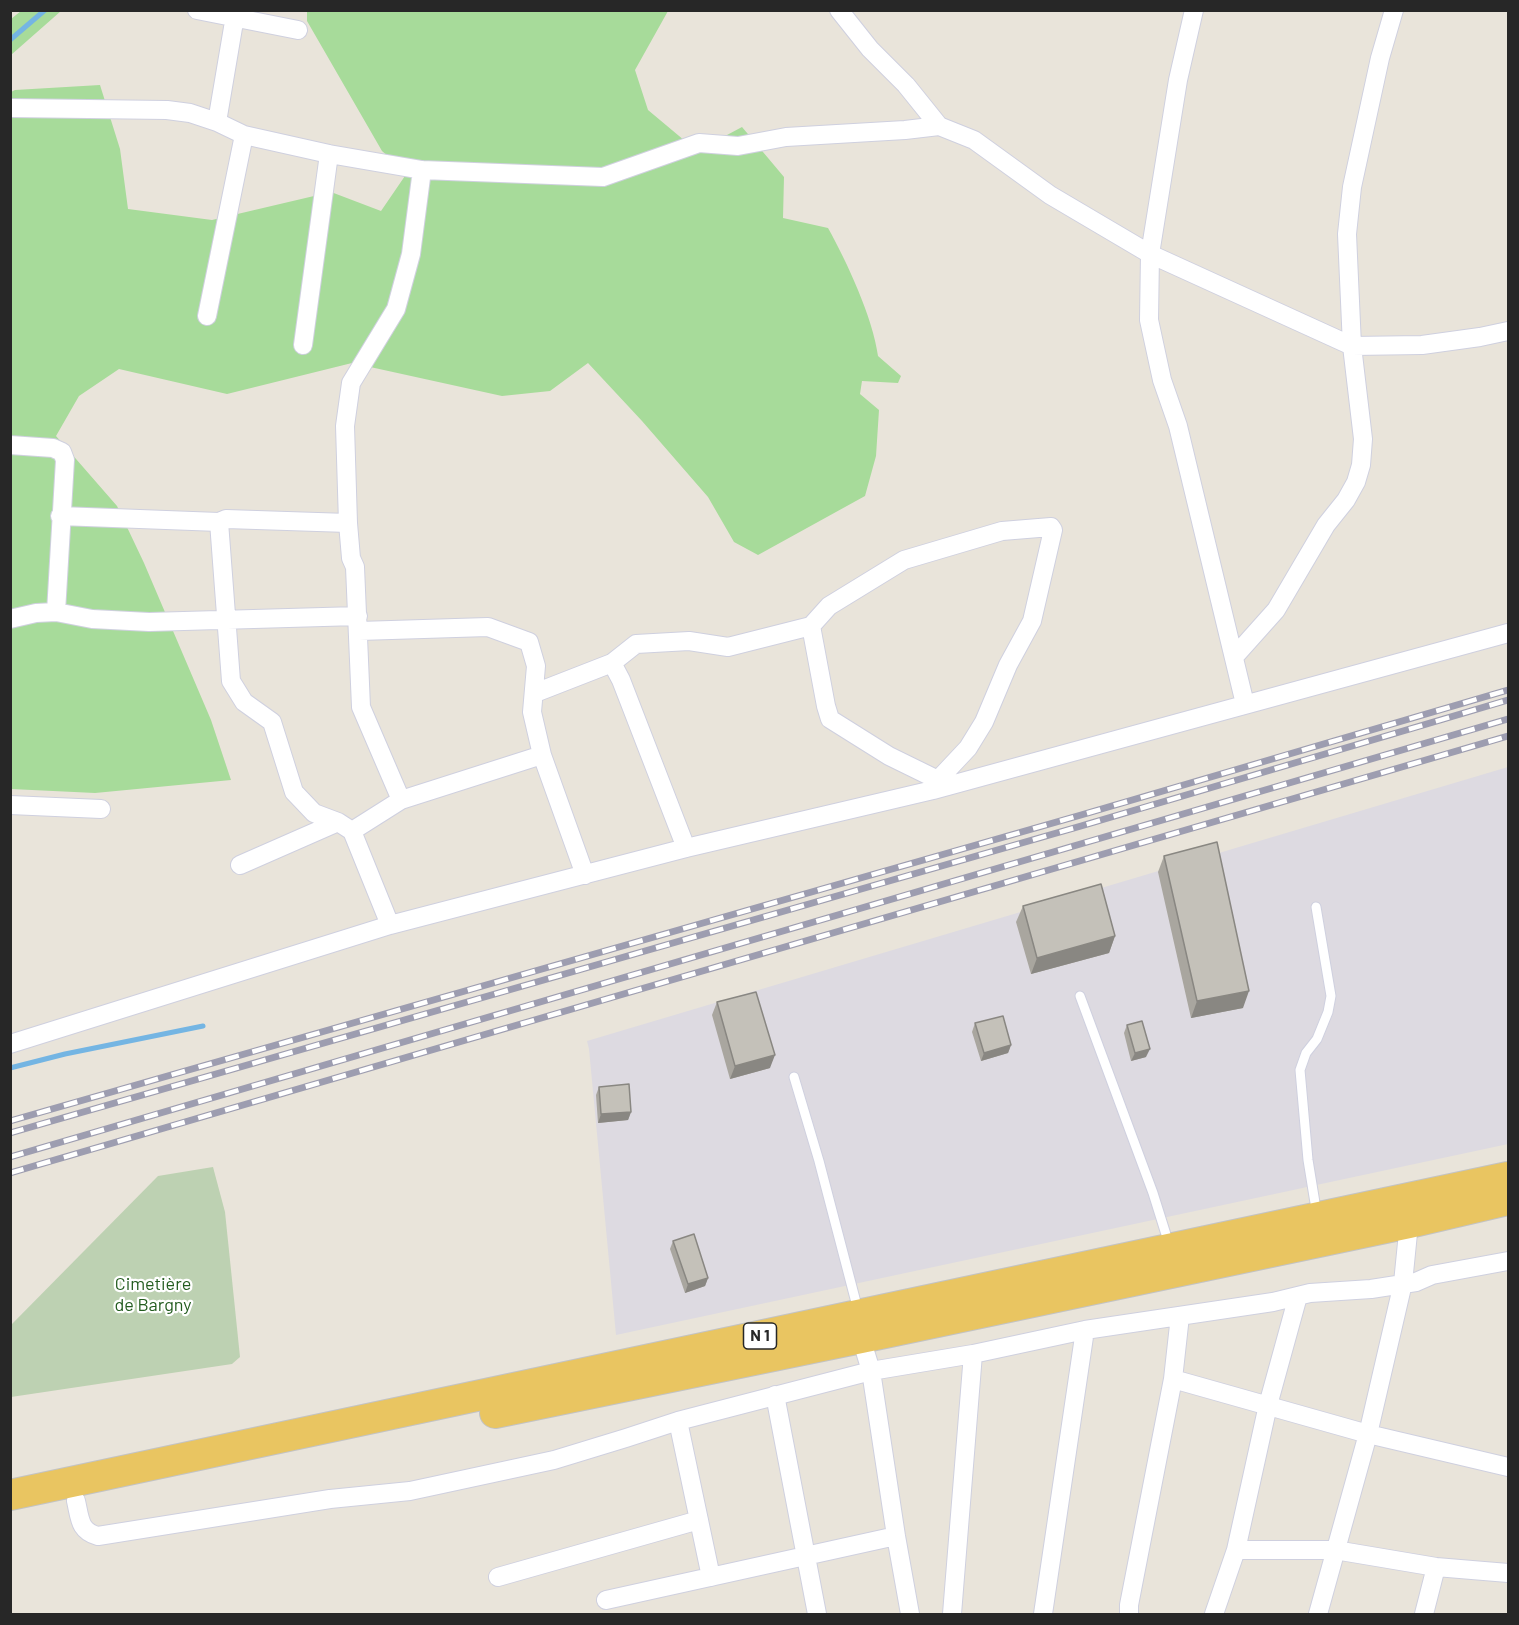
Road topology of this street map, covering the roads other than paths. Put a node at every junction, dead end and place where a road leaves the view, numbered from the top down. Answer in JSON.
{"nodes":[{"id":1,"x":196,"y":10,"type":"edge"},
{"id":2,"x":838,"y":10,"type":"edge"},
{"id":3,"x":1194,"y":10,"type":"edge"},
{"id":4,"x":1394,"y":10,"type":"edge"},
{"id":5,"x":235,"y":14,"type":"edge"},
{"id":6,"x":298,"y":30,"type":"dead end"},
{"id":7,"x":10,"y":108,"type":"edge"},
{"id":8,"x":217,"y":122,"type":"junction"},
{"id":9,"x":939,"y":126,"type":"junction"},
{"id":10,"x":244,"y":135,"type":"junction"},
{"id":11,"x":329,"y":154,"type":"junction"},
{"id":12,"x":422,"y":170,"type":"junction"},
{"id":13,"x":1150,"y":254,"type":"junction"},
{"id":14,"x":207,"y":316,"type":"dead end"},
{"id":15,"x":1509,"y":330,"type":"edge"},
{"id":16,"x":303,"y":345,"type":"dead end"},
{"id":17,"x":1352,"y":346,"type":"junction"},
{"id":18,"x":10,"y":445,"type":"edge"},
{"id":19,"x":60,"y":516,"type":"junction"},
{"id":20,"x":219,"y":522,"type":"junction"},
{"id":21,"x":348,"y":523,"type":"junction"},
{"id":22,"x":56,"y":612,"type":"junction"},
{"id":23,"x":10,"y":619,"type":"edge"},
{"id":24,"x":225,"y":619,"type":"junction"},
{"id":25,"x":358,"y":624,"type":"junction"},
{"id":26,"x":811,"y":626,"type":"junction"},
{"id":27,"x":1509,"y":633,"type":"edge"},
{"id":28,"x":1234,"y":657,"type":"junction"},
{"id":29,"x":612,"y":663,"type":"junction"},
{"id":30,"x":535,"y":693,"type":"junction"},
{"id":31,"x":1245,"y":704,"type":"junction"},
{"id":32,"x":542,"y":754,"type":"junction"},
{"id":33,"x":936,"y":785,"type":"junction"},
{"id":34,"x":401,"y":800,"type":"junction"},
{"id":35,"x":10,"y":805,"type":"edge"},
{"id":36,"x":101,"y":809,"type":"dead end"},
{"id":37,"x":345,"y":826,"type":"junction"},
{"id":38,"x":686,"y":848,"type":"junction"},
{"id":39,"x":240,"y":865,"type":"dead end"},
{"id":40,"x":585,"y":875,"type":"junction"},
{"id":41,"x":1316,"y":907,"type":"dead end"},
{"id":42,"x":390,"y":925,"type":"junction"},
{"id":43,"x":1080,"y":996,"type":"dead end"},
{"id":44,"x":10,"y":1044,"type":"edge"},
{"id":45,"x":794,"y":1077,"type":"dead end"},
{"id":46,"x":1509,"y":1177,"type":"edge"},
{"id":47,"x":1509,"y":1200,"type":"edge"},
{"id":48,"x":1318,"y":1217,"type":"junction"},
{"id":49,"x":1408,"y":1223,"type":"junction"},
{"id":50,"x":1170,"y":1249,"type":"junction"},
{"id":51,"x":1509,"y":1261,"type":"edge"},
{"id":52,"x":1403,"y":1283,"type":"junction"},
{"id":53,"x":1298,"y":1296,"type":"junction"},
{"id":54,"x":1180,"y":1316,"type":"junction"},
{"id":55,"x":860,"y":1326,"type":"junction"},
{"id":56,"x":1085,"y":1330,"type":"junction"},
{"id":57,"x":973,"y":1354,"type":"junction"},
{"id":58,"x":871,"y":1371,"type":"junction"},
{"id":59,"x":1173,"y":1379,"type":"junction"},
{"id":60,"x":775,"y":1395,"type":"junction"},
{"id":61,"x":1268,"y":1405,"type":"junction"},
{"id":62,"x":678,"y":1420,"type":"junction"},
{"id":63,"x":1368,"y":1434,"type":"junction"},
{"id":64,"x":1509,"y":1467,"type":"edge"},
{"id":65,"x":10,"y":1495,"type":"edge"},
{"id":66,"x":76,"y":1502,"type":"junction"},
{"id":67,"x":10,"y":1514,"type":"edge"},
{"id":68,"x":699,"y":1520,"type":"junction"},
{"id":69,"x":896,"y":1536,"type":"junction"},
{"id":70,"x":1236,"y":1550,"type":"junction"},
{"id":71,"x":1335,"y":1550,"type":"junction"},
{"id":72,"x":806,"y":1556,"type":"junction"},
{"id":73,"x":1436,"y":1567,"type":"junction"},
{"id":74,"x":1509,"y":1573,"type":"edge"},
{"id":75,"x":498,"y":1577,"type":"dead end"},
{"id":76,"x":711,"y":1577,"type":"junction"},
{"id":77,"x":606,"y":1600,"type":"dead end"},
{"id":78,"x":817,"y":1614,"type":"edge"},
{"id":79,"x":910,"y":1614,"type":"edge"},
{"id":80,"x":952,"y":1614,"type":"edge"},
{"id":81,"x":1043,"y":1614,"type":"edge"},
{"id":82,"x":1129,"y":1614,"type":"edge"},
{"id":83,"x":1214,"y":1614,"type":"edge"},
{"id":84,"x":1318,"y":1614,"type":"edge"},
{"id":85,"x":1424,"y":1614,"type":"edge"}],
"edges":[{"from":1,"to":5,"type":"street"},
{"from":2,"to":9,"type":"street"},
{"from":3,"to":13,"type":"street"},
{"from":4,"to":17,"type":"street"},
{"from":5,"to":6,"type":"street"},
{"from":5,"to":8,"type":"street"},
{"from":7,"to":8,"type":"street"},
{"from":8,"to":10,"type":"street"},
{"from":9,"to":12,"type":"street"},
{"from":9,"to":13,"type":"street"},
{"from":10,"to":11,"type":"street"},
{"from":10,"to":14,"type":"street"},
{"from":11,"to":12,"type":"street"},
{"from":11,"to":16,"type":"street"},
{"from":12,"to":21,"type":"street"},
{"from":13,"to":17,"type":"street"},
{"from":13,"to":28,"type":"street"},
{"from":15,"to":17,"type":"street"},
{"from":17,"to":28,"type":"street"},
{"from":18,"to":19,"type":"street"},
{"from":19,"to":20,"type":"street"},
{"from":19,"to":22,"type":"street"},
{"from":20,"to":21,"type":"street"},
{"from":20,"to":24,"type":"street"},
{"from":21,"to":25,"type":"street"},
{"from":22,"to":23,"type":"street"},
{"from":22,"to":24,"type":"street"},
{"from":24,"to":25,"type":"street"},
{"from":24,"to":37,"type":"street"},
{"from":25,"to":30,"type":"street"},
{"from":25,"to":34,"type":"street"},
{"from":26,"to":29,"type":"street"},
{"from":26,"to":33,"type":"street"},
{"from":26,"to":33,"type":"street"},
{"from":27,"to":31,"type":"street"},
{"from":28,"to":31,"type":"street"},
{"from":29,"to":30,"type":"street"},
{"from":29,"to":38,"type":"street"},
{"from":30,"to":32,"type":"street"},
{"from":31,"to":33,"type":"street"},
{"from":32,"to":34,"type":"street"},
{"from":32,"to":40,"type":"street"},
{"from":33,"to":38,"type":"street"},
{"from":34,"to":37,"type":"street"},
{"from":35,"to":36,"type":"street"},
{"from":37,"to":39,"type":"street"},
{"from":37,"to":42,"type":"street"},
{"from":38,"to":40,"type":"street"},
{"from":40,"to":42,"type":"street"},
{"from":41,"to":48,"type":"lane"},
{"from":42,"to":44,"type":"street"},
{"from":43,"to":50,"type":"lane"},
{"from":45,"to":55,"type":"lane"},
{"from":46,"to":48,"type":"highway","number":"N 1"},
{"from":47,"to":49,"type":"highway","number":"N 1"},
{"from":48,"to":50,"type":"highway","number":"N 1"},
{"from":49,"to":52,"type":"street"},
{"from":49,"to":55,"type":"highway","number":"N 1"},
{"from":50,"to":55,"type":"highway","number":"N 1"},
{"from":51,"to":52,"type":"street"},
{"from":52,"to":53,"type":"street"},
{"from":52,"to":63,"type":"street"},
{"from":53,"to":54,"type":"street"},
{"from":53,"to":61,"type":"street"},
{"from":54,"to":56,"type":"street"},
{"from":54,"to":59,"type":"street"},
{"from":55,"to":58,"type":"street"},
{"from":55,"to":65,"type":"highway","number":"N 1"},
{"from":55,"to":66,"type":"highway","number":"N 1"},
{"from":56,"to":57,"type":"street"},
{"from":56,"to":81,"type":"street"},
{"from":57,"to":58,"type":"street"},
{"from":57,"to":80,"type":"street"},
{"from":58,"to":60,"type":"street"},
{"from":58,"to":69,"type":"street"},
{"from":59,"to":61,"type":"street"},
{"from":59,"to":82,"type":"street"},
{"from":60,"to":62,"type":"street"},
{"from":60,"to":72,"type":"street"},
{"from":61,"to":63,"type":"street"},
{"from":61,"to":70,"type":"street"},
{"from":62,"to":66,"type":"street"},
{"from":62,"to":68,"type":"street"},
{"from":63,"to":64,"type":"street"},
{"from":63,"to":71,"type":"street"},
{"from":66,"to":67,"type":"highway","number":"N 1"},
{"from":68,"to":75,"type":"street"},
{"from":68,"to":76,"type":"street"},
{"from":69,"to":72,"type":"street"},
{"from":69,"to":79,"type":"street"},
{"from":70,"to":71,"type":"street"},
{"from":70,"to":83,"type":"street"},
{"from":71,"to":73,"type":"street"},
{"from":71,"to":84,"type":"street"},
{"from":72,"to":76,"type":"street"},
{"from":72,"to":78,"type":"street"},
{"from":73,"to":74,"type":"street"},
{"from":73,"to":85,"type":"street"},
{"from":76,"to":77,"type":"street"}]}
